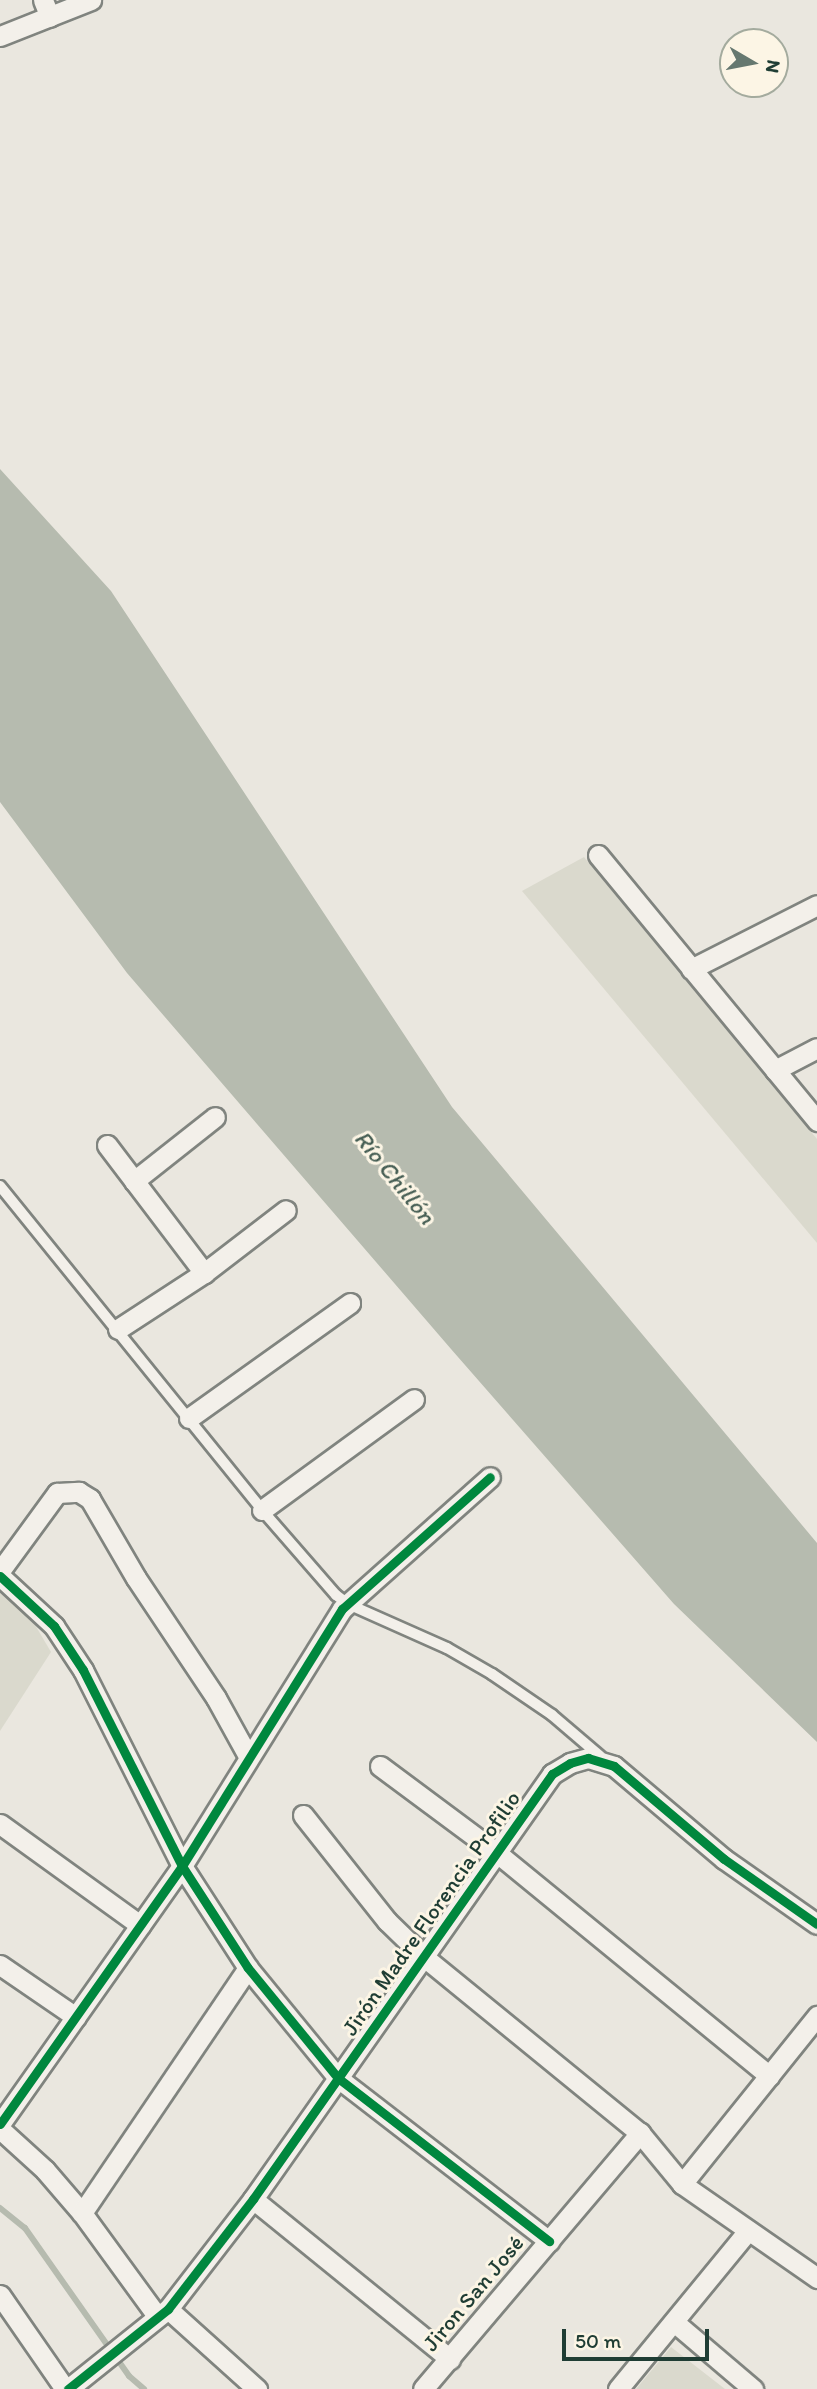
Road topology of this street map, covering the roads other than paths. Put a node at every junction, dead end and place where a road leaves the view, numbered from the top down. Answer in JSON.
{"nodes":[{"id":1,"x":91,"y":0,"type":"edge"},
{"id":2,"x":47,"y":8,"type":"edge"},
{"id":3,"x":0,"y":36,"type":"edge"},
{"id":4,"x":598,"y":855,"type":"dead end"},
{"id":5,"x":817,"y":905,"type":"edge"},
{"id":6,"x":691,"y":969,"type":"junction"},
{"id":7,"x":817,"y":1048,"type":"edge"},
{"id":8,"x":775,"y":1070,"type":"junction"},
{"id":9,"x":215,"y":1117,"type":"dead end"},
{"id":10,"x":817,"y":1121,"type":"edge"},
{"id":11,"x":107,"y":1145,"type":"dead end"},
{"id":12,"x":134,"y":1181,"type":"junction"},
{"id":13,"x":0,"y":1186,"type":"edge"},
{"id":14,"x":286,"y":1210,"type":"dead end"},
{"id":15,"x":204,"y":1273,"type":"junction"},
{"id":16,"x":350,"y":1303,"type":"dead end"},
{"id":17,"x":118,"y":1329,"type":"junction"},
{"id":18,"x":414,"y":1399,"type":"dead end"},
{"id":19,"x":189,"y":1418,"type":"junction"},
{"id":20,"x":491,"y":1477,"type":"dead end"},
{"id":21,"x":262,"y":1510,"type":"junction"},
{"id":22,"x":0,"y":1574,"type":"edge"},
{"id":23,"x":348,"y":1604,"type":"junction"},
{"id":24,"x":248,"y":1756,"type":"junction"},
{"id":25,"x":606,"y":1761,"type":"junction"},
{"id":26,"x":380,"y":1766,"type":"dead end"},
{"id":27,"x":303,"y":1815,"type":"dead end"},
{"id":28,"x":0,"y":1824,"type":"edge"},
{"id":29,"x":497,"y":1853,"type":"junction"},
{"id":30,"x":182,"y":1866,"type":"junction"},
{"id":31,"x":140,"y":1924,"type":"junction"},
{"id":32,"x":817,"y":1924,"type":"edge"},
{"id":33,"x":424,"y":1957,"type":"junction"},
{"id":34,"x":0,"y":1965,"type":"edge"},
{"id":35,"x":248,"y":1968,"type":"junction"},
{"id":36,"x":817,"y":2016,"type":"edge"},
{"id":37,"x":76,"y":2017,"type":"junction"},
{"id":38,"x":769,"y":2076,"type":"junction"},
{"id":39,"x":338,"y":2078,"type":"junction"},
{"id":40,"x":0,"y":2126,"type":"edge"},
{"id":41,"x":640,"y":2133,"type":"junction"},
{"id":42,"x":682,"y":2185,"type":"junction"},
{"id":43,"x":253,"y":2199,"type":"junction"},
{"id":44,"x":82,"y":2213,"type":"junction"},
{"id":45,"x":748,"y":2231,"type":"junction"},
{"id":46,"x":549,"y":2241,"type":"junction"},
{"id":47,"x":817,"y":2278,"type":"edge"},
{"id":48,"x":0,"y":2295,"type":"edge"},
{"id":49,"x":163,"y":2313,"type":"junction"},
{"id":50,"x":674,"y":2322,"type":"junction"},
{"id":51,"x":450,"y":2359,"type":"junction"},
{"id":52,"x":67,"y":2389,"type":"edge"},
{"id":53,"x":257,"y":2389,"type":"edge"},
{"id":54,"x":424,"y":2389,"type":"edge"},
{"id":55,"x":618,"y":2389,"type":"edge"},
{"id":56,"x":753,"y":2389,"type":"edge"}],
"edges":[{"from":1,"to":2,"type":"street"},
{"from":2,"to":3,"type":"street"},
{"from":4,"to":6,"type":"street"},
{"from":5,"to":6,"type":"street"},
{"from":6,"to":8,"type":"street"},
{"from":7,"to":8,"type":"street"},
{"from":8,"to":10,"type":"street"},
{"from":9,"to":12,"type":"street"},
{"from":11,"to":12,"type":"street"},
{"from":12,"to":15,"type":"street"},
{"from":13,"to":17,"type":"lane"},
{"from":14,"to":15,"type":"street"},
{"from":15,"to":17,"type":"street"},
{"from":16,"to":19,"type":"street"},
{"from":17,"to":19,"type":"lane"},
{"from":18,"to":21,"type":"street"},
{"from":19,"to":21,"type":"lane"},
{"from":20,"to":23,"type":"street"},
{"from":21,"to":23,"type":"lane"},
{"from":22,"to":24,"type":"street"},
{"from":22,"to":30,"type":"street"},
{"from":23,"to":24,"type":"street"},
{"from":23,"to":25,"type":"lane"},
{"from":24,"to":30,"type":"street"},
{"from":25,"to":29,"type":"street","name":"Jirón Madre Florencia Profilio"},
{"from":25,"to":32,"type":"street"},
{"from":26,"to":29,"type":"street"},
{"from":27,"to":33,"type":"street"},
{"from":28,"to":31,"type":"street"},
{"from":29,"to":33,"type":"street","name":"Jirón Madre Florencia Profilio"},
{"from":29,"to":38,"type":"street"},
{"from":30,"to":31,"type":"street"},
{"from":30,"to":35,"type":"street"},
{"from":31,"to":37,"type":"street"},
{"from":33,"to":39,"type":"street","name":"Jirón Madre Florencia Profilio"},
{"from":33,"to":41,"type":"street"},
{"from":34,"to":37,"type":"street"},
{"from":35,"to":39,"type":"street"},
{"from":35,"to":44,"type":"street"},
{"from":36,"to":38,"type":"street"},
{"from":37,"to":40,"type":"street"},
{"from":38,"to":42,"type":"street"},
{"from":39,"to":43,"type":"street","name":"Jirón Madre Florencia Profilio"},
{"from":39,"to":46,"type":"street"},
{"from":40,"to":44,"type":"street"},
{"from":41,"to":42,"type":"street"},
{"from":41,"to":46,"type":"street","name":"Jiron San José"},
{"from":42,"to":45,"type":"street"},
{"from":43,"to":49,"type":"street","name":"Jirón Madre Florencia Profilio"},
{"from":43,"to":51,"type":"street"},
{"from":44,"to":49,"type":"street"},
{"from":45,"to":47,"type":"street"},
{"from":45,"to":50,"type":"street"},
{"from":46,"to":51,"type":"street","name":"Jiron San José"},
{"from":48,"to":52,"type":"street"},
{"from":49,"to":52,"type":"street","name":"Jirón Madre Florencia Profilio"},
{"from":49,"to":53,"type":"street"},
{"from":50,"to":55,"type":"street"},
{"from":50,"to":56,"type":"street"},
{"from":51,"to":54,"type":"street","name":"Jiron San José"}]}
